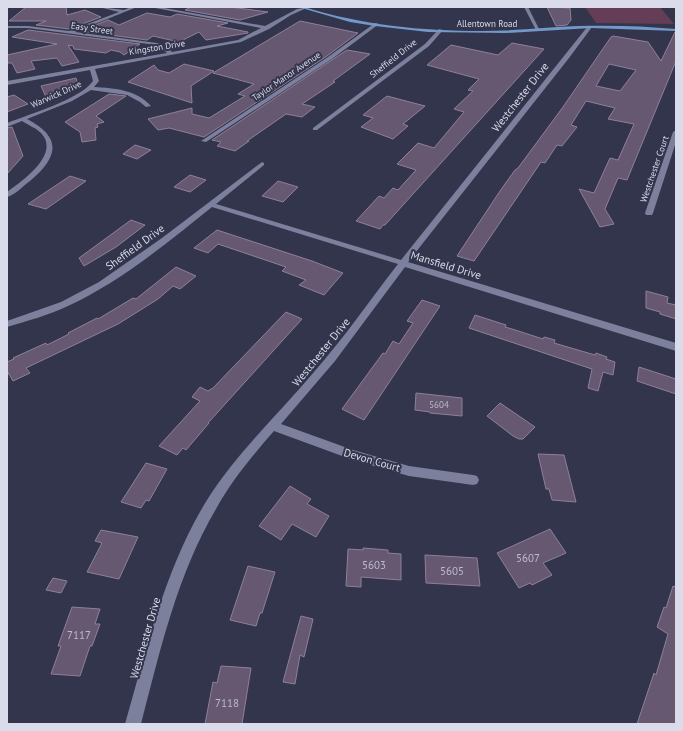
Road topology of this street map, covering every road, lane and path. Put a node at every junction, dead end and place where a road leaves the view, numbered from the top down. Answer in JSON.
{"nodes":[{"id":1,"x":101,"y":7,"type":"edge"},
{"id":2,"x":135,"y":7,"type":"edge"},
{"id":3,"x":152,"y":7,"type":"edge"},
{"id":4,"x":303,"y":7,"type":"edge"},
{"id":5,"x":526,"y":7,"type":"edge"},
{"id":6,"x":123,"y":11,"type":"junction"},
{"id":7,"x":377,"y":24,"type":"junction"},
{"id":8,"x":7,"y":27,"type":"edge"},
{"id":9,"x":590,"y":27,"type":"junction"},
{"id":10,"x":267,"y":28,"type":"junction"},
{"id":11,"x":441,"y":30,"type":"junction"},
{"id":12,"x":538,"y":30,"type":"junction"},
{"id":13,"x":676,"y":30,"type":"edge"},
{"id":14,"x":68,"y":32,"type":"junction"},
{"id":15,"x":171,"y":54,"type":"junction"},
{"id":16,"x":92,"y":67,"type":"junction"},
{"id":17,"x":7,"y":83,"type":"edge"},
{"id":18,"x":91,"y":88,"type":"junction"},
{"id":19,"x":148,"y":106,"type":"dead end"},
{"id":20,"x":22,"y":119,"type":"junction"},
{"id":21,"x":7,"y":124,"type":"edge"},
{"id":22,"x":315,"y":128,"type":"dead end"},
{"id":23,"x":676,"y":132,"type":"edge"},
{"id":24,"x":204,"y":141,"type":"dead end"},
{"id":25,"x":674,"y":145,"type":"edge"},
{"id":26,"x":262,"y":164,"type":"dead end"},
{"id":27,"x":7,"y":195,"type":"edge"},
{"id":28,"x":210,"y":204,"type":"junction"},
{"id":29,"x":649,"y":213,"type":"dead end"},
{"id":30,"x":402,"y":263,"type":"junction"},
{"id":31,"x":7,"y":324,"type":"edge"},
{"id":32,"x":676,"y":347,"type":"edge"},
{"id":33,"x":274,"y":426,"type":"junction"},
{"id":34,"x":473,"y":480,"type":"dead end"},
{"id":35,"x":133,"y":724,"type":"edge"}],
"edges":[{"from":1,"to":6,"type":"street"},
{"from":2,"to":6,"type":"street"},
{"from":3,"to":10,"type":"street"},
{"from":4,"to":7,"type":"main road","name":"Allentown Road"},
{"from":4,"to":10,"type":"street","name":"Kingston Drive"},
{"from":5,"to":12,"type":"street"},
{"from":6,"to":14,"type":"street"},
{"from":7,"to":11,"type":"main road","name":"Allentown Road"},
{"from":7,"to":24,"type":"street","name":"Taylor Manor Avenue"},
{"from":8,"to":14,"type":"street","name":"Easy Street"},
{"from":9,"to":12,"type":"main road","name":"Allentown Road"},
{"from":9,"to":13,"type":"main road","name":"Allentown Road"},
{"from":9,"to":30,"type":"street","name":"Westchester Drive"},
{"from":10,"to":15,"type":"street","name":"Kingston Drive"},
{"from":11,"to":12,"type":"main road","name":"Allentown Road"},
{"from":11,"to":22,"type":"street","name":"Sheffield Drive"},
{"from":14,"to":15,"type":"street","name":"Easy Street"},
{"from":15,"to":16,"type":"street","name":"Kingston Drive"},
{"from":16,"to":17,"type":"street","name":"Kingston Drive"},
{"from":16,"to":18,"type":"street","name":"Warwick Drive"},
{"from":18,"to":19,"type":"street"},
{"from":18,"to":20,"type":"street","name":"Warwick Drive"},
{"from":20,"to":21,"type":"street","name":"Warwick Drive"},
{"from":20,"to":27,"type":"street"},
{"from":23,"to":25,"type":"street","name":"Westchester Court"},
{"from":25,"to":29,"type":"street","name":"Westchester Court"},
{"from":26,"to":28,"type":"street","name":"Sheffield Drive"},
{"from":28,"to":30,"type":"street","name":"Mansfield Drive"},
{"from":28,"to":31,"type":"street","name":"Sheffield Drive"},
{"from":30,"to":32,"type":"street","name":"Mansfield Drive"},
{"from":30,"to":33,"type":"street","name":"Westchester Drive"},
{"from":33,"to":34,"type":"street","name":"Devon Court"},
{"from":33,"to":35,"type":"street","name":"Westchester Drive"}]}
